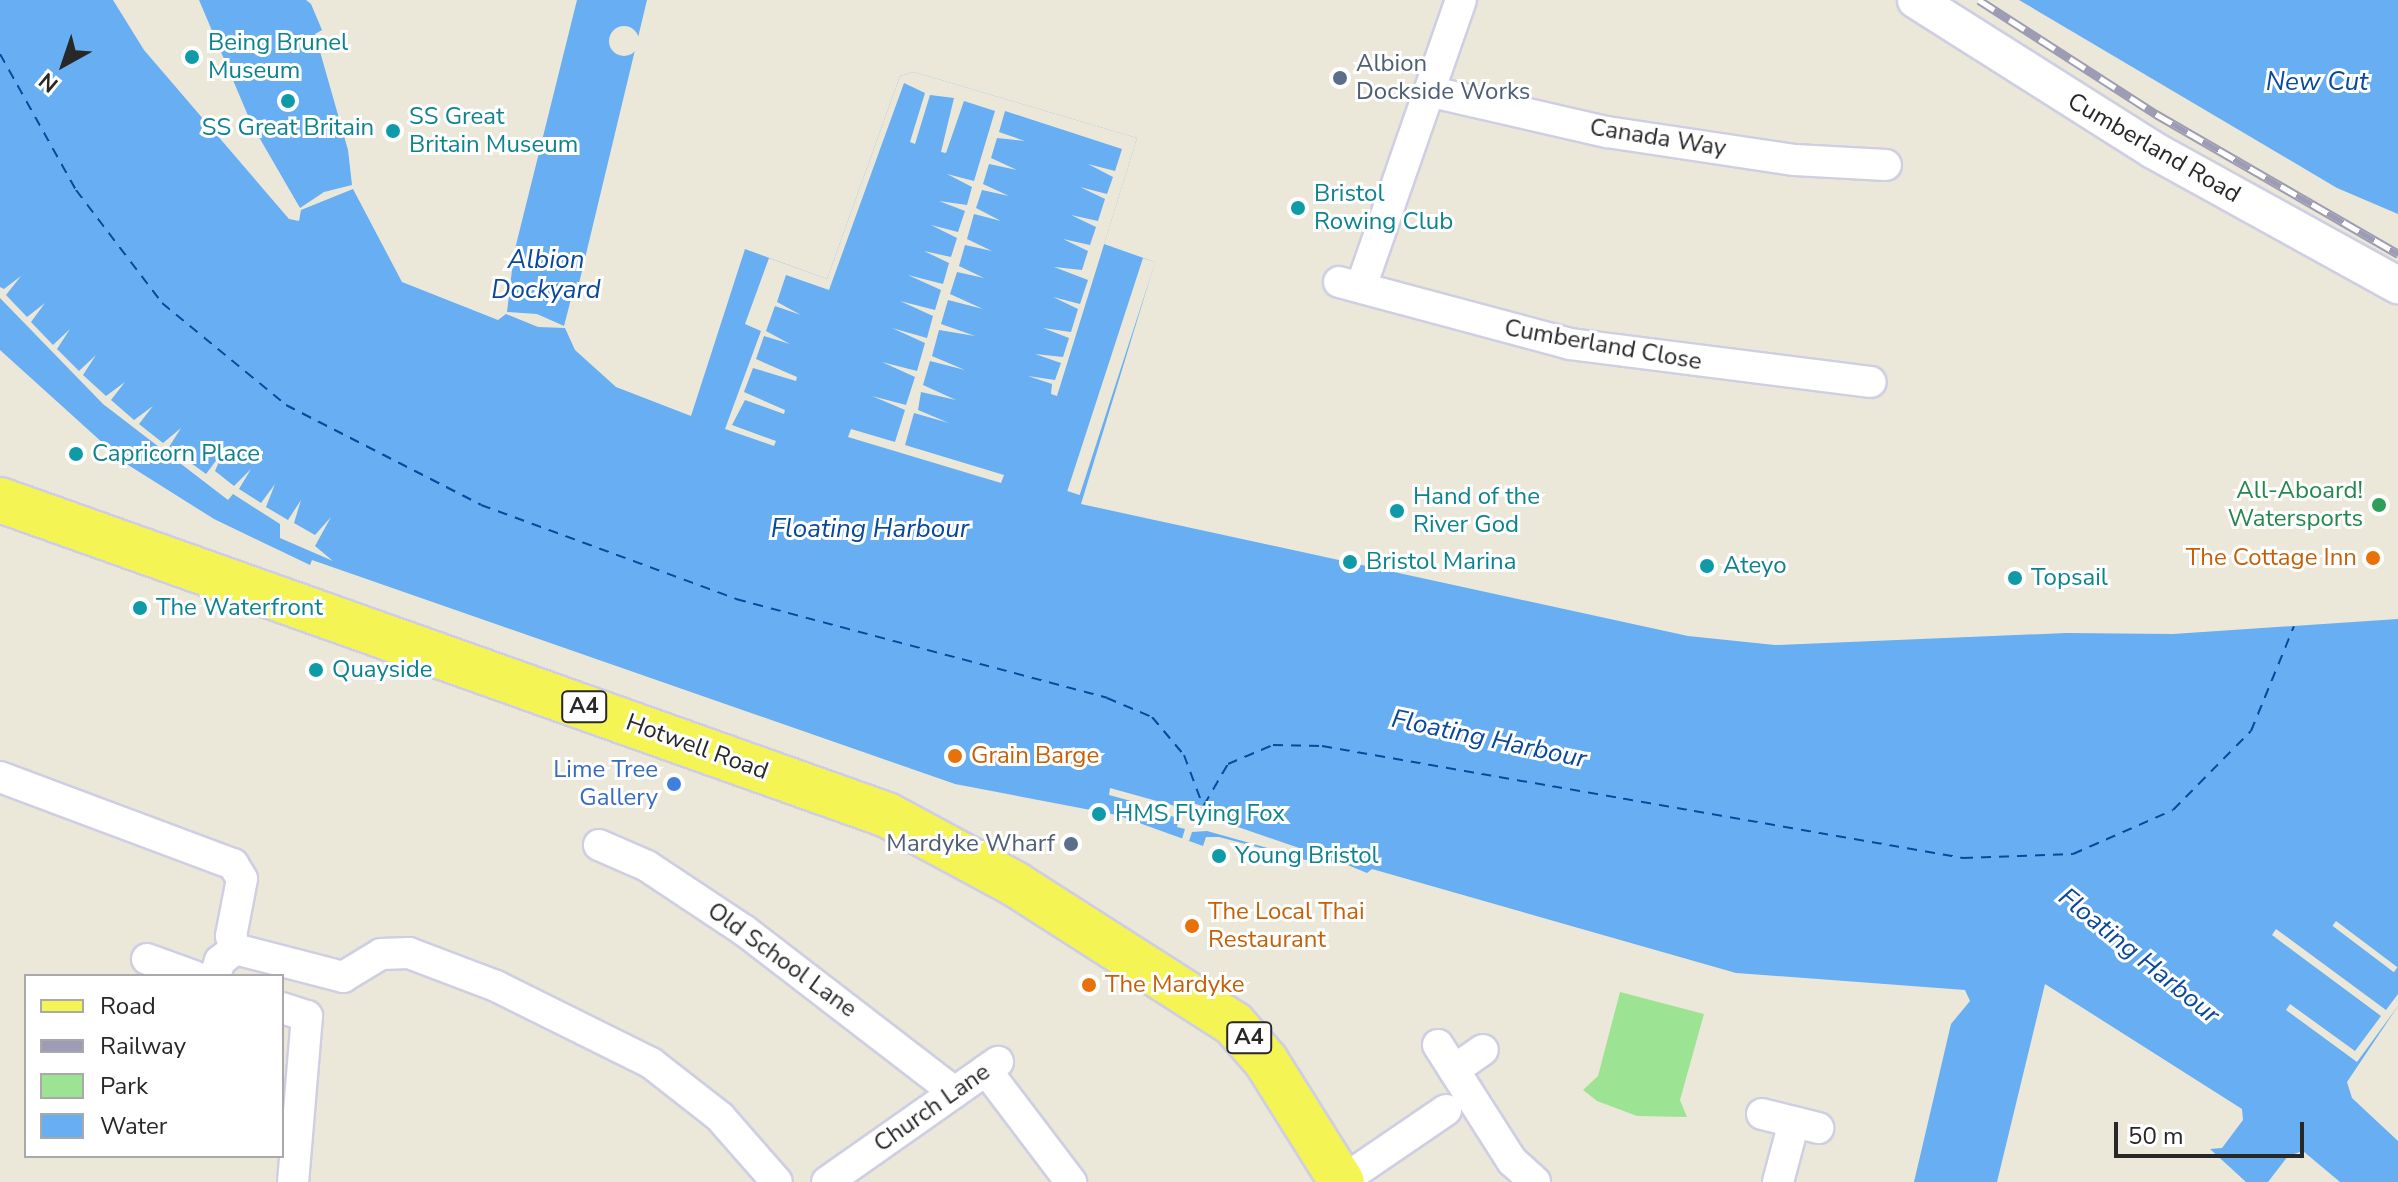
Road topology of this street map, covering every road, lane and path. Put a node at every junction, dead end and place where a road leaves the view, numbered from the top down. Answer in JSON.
{"nodes":[{"id":1,"x":1461,"y":0,"type":"edge"},
{"id":2,"x":1916,"y":0,"type":"edge"},
{"id":3,"x":1432,"y":92,"type":"junction"},
{"id":4,"x":1886,"y":165,"type":"dead end"},
{"id":5,"x":2398,"y":285,"type":"edge"},
{"id":6,"x":1871,"y":382,"type":"dead end"},
{"id":7,"x":0,"y":500,"type":"edge"},
{"id":8,"x":0,"y":777,"type":"edge"},
{"id":9,"x":599,"y":845,"type":"dead end"},
{"id":10,"x":235,"y":949,"type":"junction"},
{"id":11,"x":147,"y":959,"type":"dead end"},
{"id":12,"x":188,"y":974,"type":"edge"},
{"id":13,"x":216,"y":974,"type":"edge"},
{"id":14,"x":284,"y":1009,"type":"edge"},
{"id":15,"x":1483,"y":1050,"type":"dead end"},
{"id":16,"x":954,"y":1092,"type":"junction"},
{"id":17,"x":1446,"y":1110,"type":"dead end"},
{"id":18,"x":1762,"y":1114,"type":"dead end"},
{"id":19,"x":1335,"y":1169,"type":"edge"},
{"id":20,"x":293,"y":1182,"type":"edge"},
{"id":21,"x":777,"y":1182,"type":"edge"},
{"id":22,"x":827,"y":1182,"type":"edge"},
{"id":23,"x":1071,"y":1182,"type":"edge"},
{"id":24,"x":1535,"y":1182,"type":"edge"},
{"id":25,"x":1778,"y":1182,"type":"edge"}],
"edges":[{"from":1,"to":3,"type":"street"},
{"from":2,"to":5,"type":"street","name":"Cumberland Road"},
{"from":3,"to":4,"type":"street","name":"Canada Way"},
{"from":3,"to":6,"type":"street","name":"Cumberland Close"},
{"from":7,"to":19,"type":"main road","name":"Hotwell Road","number":"A4"},
{"from":8,"to":10,"type":"street"},
{"from":9,"to":16,"type":"street","name":"Old School Lane"},
{"from":10,"to":13,"type":"street"},
{"from":10,"to":21,"type":"street"},
{"from":11,"to":12,"type":"street"},
{"from":14,"to":20,"type":"street"},
{"from":15,"to":24,"type":"street"},
{"from":16,"to":22,"type":"street","name":"Church Lane"},
{"from":16,"to":23,"type":"street","name":"Church Lane"},
{"from":17,"to":19,"type":"street"},
{"from":18,"to":25,"type":"street"}]}
